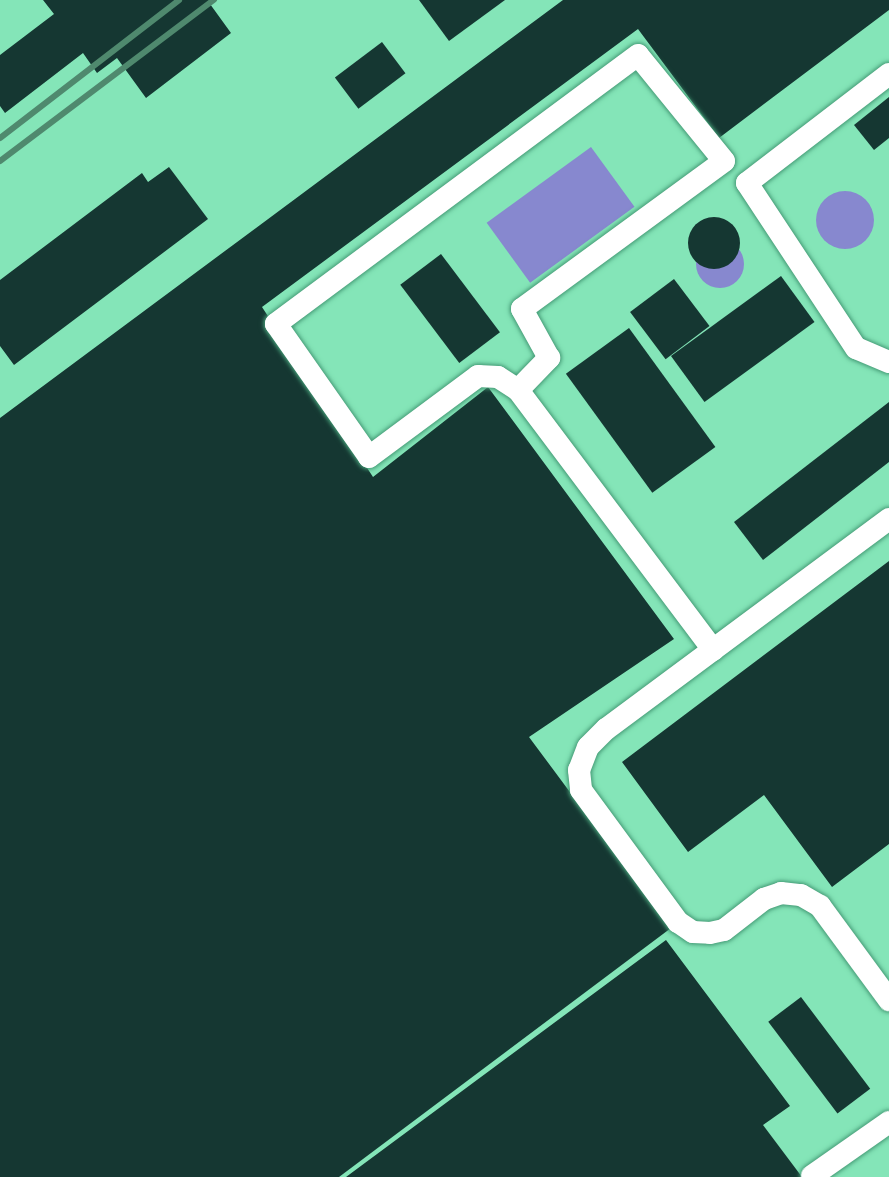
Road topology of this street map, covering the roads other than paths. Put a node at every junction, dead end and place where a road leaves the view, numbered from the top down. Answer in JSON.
{"nodes":[{"id":1,"x":889,"y":74,"type":"edge"},
{"id":2,"x":724,"y":161,"type":"junction"},
{"id":3,"x":747,"y":183,"type":"junction"},
{"id":4,"x":889,"y":362,"type":"edge"},
{"id":5,"x":518,"y":390,"type":"junction"},
{"id":6,"x":889,"y":519,"type":"edge"},
{"id":7,"x":713,"y":650,"type":"junction"},
{"id":8,"x":889,"y":1000,"type":"edge"},
{"id":9,"x":889,"y":1122,"type":"edge"},
{"id":10,"x":812,"y":1176,"type":"edge"}],
"edges":[{"from":1,"to":3,"type":"lane"},
{"from":2,"to":3,"type":"lane"},
{"from":2,"to":5,"type":"lane"},
{"from":2,"to":5,"type":"lane"},
{"from":3,"to":4,"type":"lane"},
{"from":5,"to":7,"type":"lane"},
{"from":6,"to":7,"type":"lane"},
{"from":7,"to":8,"type":"lane"},
{"from":9,"to":10,"type":"lane"}]}
